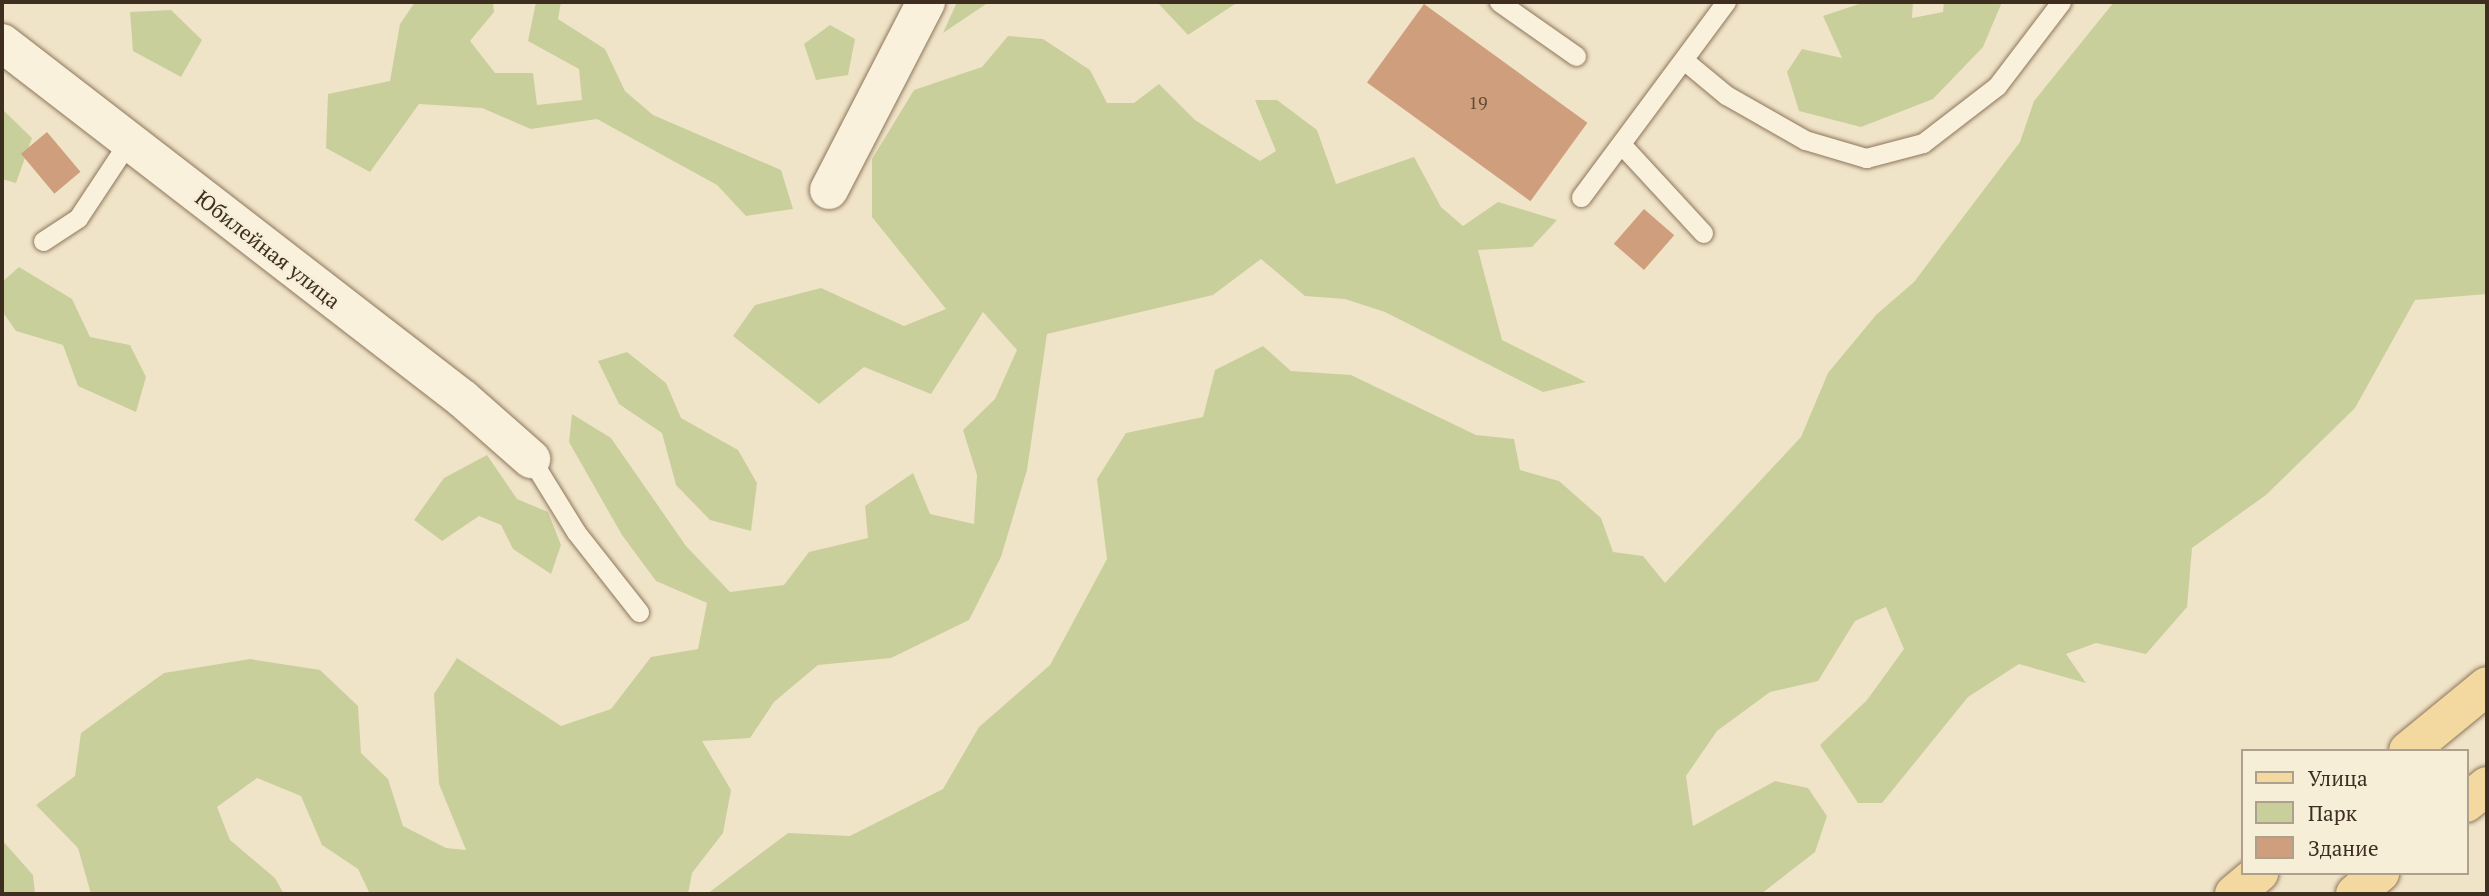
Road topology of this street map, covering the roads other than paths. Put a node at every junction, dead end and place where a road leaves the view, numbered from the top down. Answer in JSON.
{"nodes":[{"id":1,"x":926,"y":2,"type":"edge"},
{"id":2,"x":1499,"y":2,"type":"edge"},
{"id":3,"x":1726,"y":2,"type":"edge"},
{"id":4,"x":2061,"y":2,"type":"edge"},
{"id":5,"x":2,"y":43,"type":"edge"},
{"id":6,"x":1576,"y":56,"type":"dead end"},
{"id":7,"x":1685,"y":61,"type":"junction"},
{"id":8,"x":129,"y":141,"type":"junction"},
{"id":9,"x":1621,"y":144,"type":"junction"},
{"id":10,"x":829,"y":190,"type":"dead end"},
{"id":11,"x":1581,"y":197,"type":"dead end"},
{"id":12,"x":1703,"y":233,"type":"dead end"},
{"id":13,"x":43,"y":241,"type":"dead end"},
{"id":14,"x":531,"y":459,"type":"joint"},
{"id":15,"x":639,"y":612,"type":"dead end"},
{"id":16,"x":2487,"y":686,"type":"edge"},
{"id":17,"x":2410,"y":749,"type":"edge"},
{"id":18,"x":2487,"y":786,"type":"edge"},
{"id":19,"x":2468,"y":801,"type":"edge"},
{"id":20,"x":2257,"y":875,"type":"edge"},
{"id":21,"x":2379,"y":875,"type":"edge"},
{"id":22,"x":2234,"y":894,"type":"edge"},
{"id":23,"x":2355,"y":894,"type":"edge"}],
"edges":[{"from":1,"to":10,"type":"street"},
{"from":2,"to":6,"type":"lane"},
{"from":3,"to":7,"type":"lane"},
{"from":4,"to":7,"type":"lane"},
{"from":5,"to":8,"type":"street","name":"Юбилейная улица"},
{"from":7,"to":9,"type":"lane"},
{"from":8,"to":13,"type":"lane"},
{"from":8,"to":14,"type":"street","name":"Юбилейная улица"},
{"from":9,"to":11,"type":"lane"},
{"from":9,"to":12,"type":"lane"},
{"from":14,"to":15,"type":"lane"},
{"from":16,"to":17,"type":"main road"},
{"from":18,"to":19,"type":"main road"},
{"from":20,"to":22,"type":"main road"},
{"from":21,"to":23,"type":"main road"}]}
